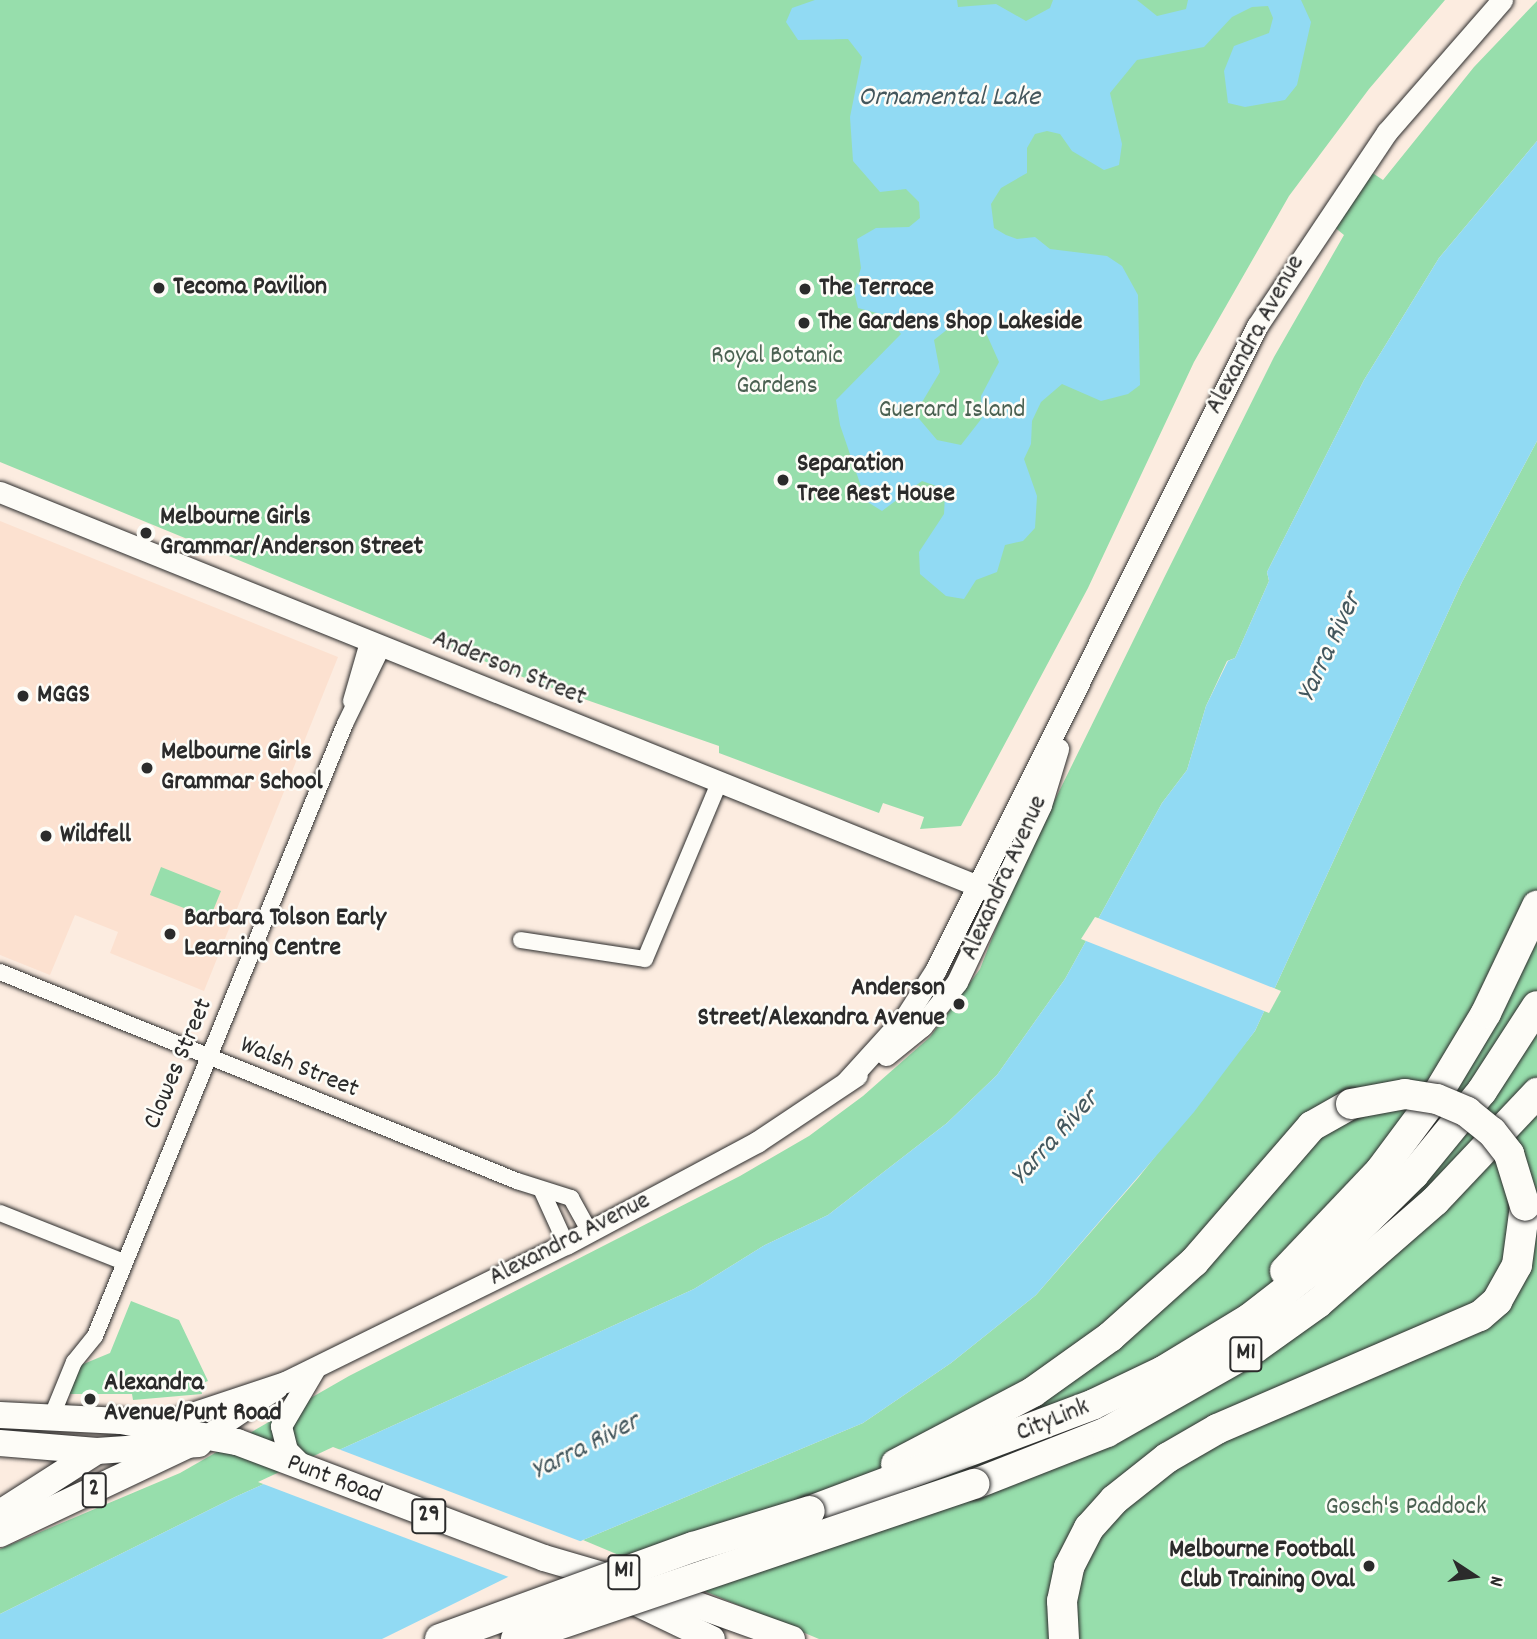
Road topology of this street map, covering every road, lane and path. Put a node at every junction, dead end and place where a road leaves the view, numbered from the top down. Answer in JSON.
{"nodes":[{"id":1,"x":1502,"y":0,"type":"edge"},
{"id":2,"x":0,"y":492,"type":"edge"},
{"id":3,"x":375,"y":645,"type":"junction"},
{"id":4,"x":1070,"y":708,"type":"junction"},
{"id":5,"x":719,"y":783,"type":"junction"},
{"id":6,"x":977,"y":886,"type":"junction"},
{"id":7,"x":999,"y":894,"type":"junction"},
{"id":8,"x":1537,"y":906,"type":"edge"},
{"id":9,"x":521,"y":940,"type":"dead end"},
{"id":10,"x":0,"y":972,"type":"edge"},
{"id":11,"x":1537,"y":1006,"type":"edge"},
{"id":12,"x":208,"y":1058,"type":"junction"},
{"id":13,"x":846,"y":1082,"type":"junction"},
{"id":14,"x":1537,"y":1093,"type":"edge"},
{"id":15,"x":542,"y":1191,"type":"junction"},
{"id":16,"x":0,"y":1213,"type":"edge"},
{"id":17,"x":590,"y":1232,"type":"junction"},
{"id":18,"x":566,"y":1244,"type":"junction"},
{"id":19,"x":124,"y":1262,"type":"junction"},
{"id":20,"x":315,"y":1368,"type":"junction"},
{"id":21,"x":1163,"y":1371,"type":"junction"},
{"id":22,"x":285,"y":1382,"type":"junction"},
{"id":23,"x":0,"y":1415,"type":"edge"},
{"id":24,"x":51,"y":1418,"type":"junction"},
{"id":25,"x":153,"y":1426,"type":"junction"},
{"id":26,"x":197,"y":1440,"type":"junction"},
{"id":27,"x":0,"y":1443,"type":"edge"},
{"id":28,"x":961,"y":1444,"type":"junction"},
{"id":29,"x":97,"y":1451,"type":"junction"},
{"id":30,"x":281,"y":1453,"type":"junction"},
{"id":31,"x":0,"y":1513,"type":"edge"},
{"id":32,"x":0,"y":1534,"type":"edge"},
{"id":33,"x":561,"y":1565,"type":"junction"},
{"id":34,"x":440,"y":1639,"type":"edge"},
{"id":35,"x":516,"y":1639,"type":"edge"},
{"id":36,"x":712,"y":1639,"type":"edge"},
{"id":37,"x":792,"y":1639,"type":"edge"},
{"id":38,"x":1064,"y":1639,"type":"edge"}],
"edges":[{"from":1,"to":4,"type":"street","name":"Alexandra Avenue","number":"2"},
{"from":2,"to":3,"type":"street","name":"Anderson Street"},
{"from":3,"to":5,"type":"street","name":"Anderson Street"},
{"from":3,"to":12,"type":"street","name":"Clowes Street"},
{"from":4,"to":6,"type":"street","name":"Alexandra Avenue","number":"2"},
{"from":4,"to":7,"type":"street","name":"Alexandra Avenue","number":"2"},
{"from":5,"to":6,"type":"street","name":"Anderson Street"},
{"from":5,"to":9,"type":"street"},
{"from":6,"to":7,"type":"street","name":"Anderson Street"},
{"from":6,"to":13,"type":"street","name":"Alexandra Avenue","number":"2"},
{"from":7,"to":13,"type":"street","name":"Alexandra Avenue","number":"2"},
{"from":8,"to":21,"type":"highway"},
{"from":10,"to":12,"type":"street","name":"Walsh Street"},
{"from":11,"to":21,"type":"highway","name":"CityLink","number":"M1"},
{"from":12,"to":15,"type":"street","name":"Walsh Street"},
{"from":12,"to":19,"type":"street","name":"Clowes Street"},
{"from":13,"to":17,"type":"street","name":"Alexandra Avenue","number":"2"},
{"from":14,"to":35,"type":"highway","number":"M1","bridge":true},
{"from":15,"to":17,"type":"street","name":"Walsh Street"},
{"from":15,"to":18,"type":"street"},
{"from":16,"to":19,"type":"street"},
{"from":17,"to":18,"type":"street","name":"Alexandra Avenue","number":"2"},
{"from":18,"to":20,"type":"street","name":"Alexandra Avenue","number":"2"},
{"from":19,"to":24,"type":"street","name":"Clowes Street"},
{"from":20,"to":22,"type":"street","name":"Alexandra Avenue","number":"2"},
{"from":20,"to":30,"type":"street"},
{"from":21,"to":28,"type":"highway","name":"CityLink","number":"M1"},
{"from":22,"to":25,"type":"street","name":"Alexandra Avenue","number":"2"},
{"from":22,"to":26,"type":"street","name":"Alexandra Avenue","number":"2"},
{"from":23,"to":24,"type":"main road","name":"Punt Road","number":"29"},
{"from":24,"to":25,"type":"main road","name":"Punt Road","number":"29"},
{"from":25,"to":26,"type":"main road","name":"Punt Road","number":"29"},
{"from":25,"to":29,"type":"main road","name":"Alexandra Avenue","number":"2"},
{"from":26,"to":29,"type":"main road","name":"Punt Road","number":"29"},
{"from":26,"to":30,"type":"main road","name":"Punt Road","number":"29"},
{"from":26,"to":32,"type":"main road","name":"Alexandra Avenue","number":"2"},
{"from":27,"to":29,"type":"main road","name":"Punt Road","number":"29"},
{"from":28,"to":34,"type":"highway","number":"M1","bridge":true},
{"from":28,"to":38,"type":"highway","bridge":true},
{"from":29,"to":31,"type":"main road","name":"Alexandra Avenue","number":"2"},
{"from":30,"to":33,"type":"main road","name":"Punt Road","number":"29"},
{"from":33,"to":36,"type":"main road","name":"Punt Road","number":"29"},
{"from":33,"to":37,"type":"main road","name":"Punt Road","number":"29"}]}
